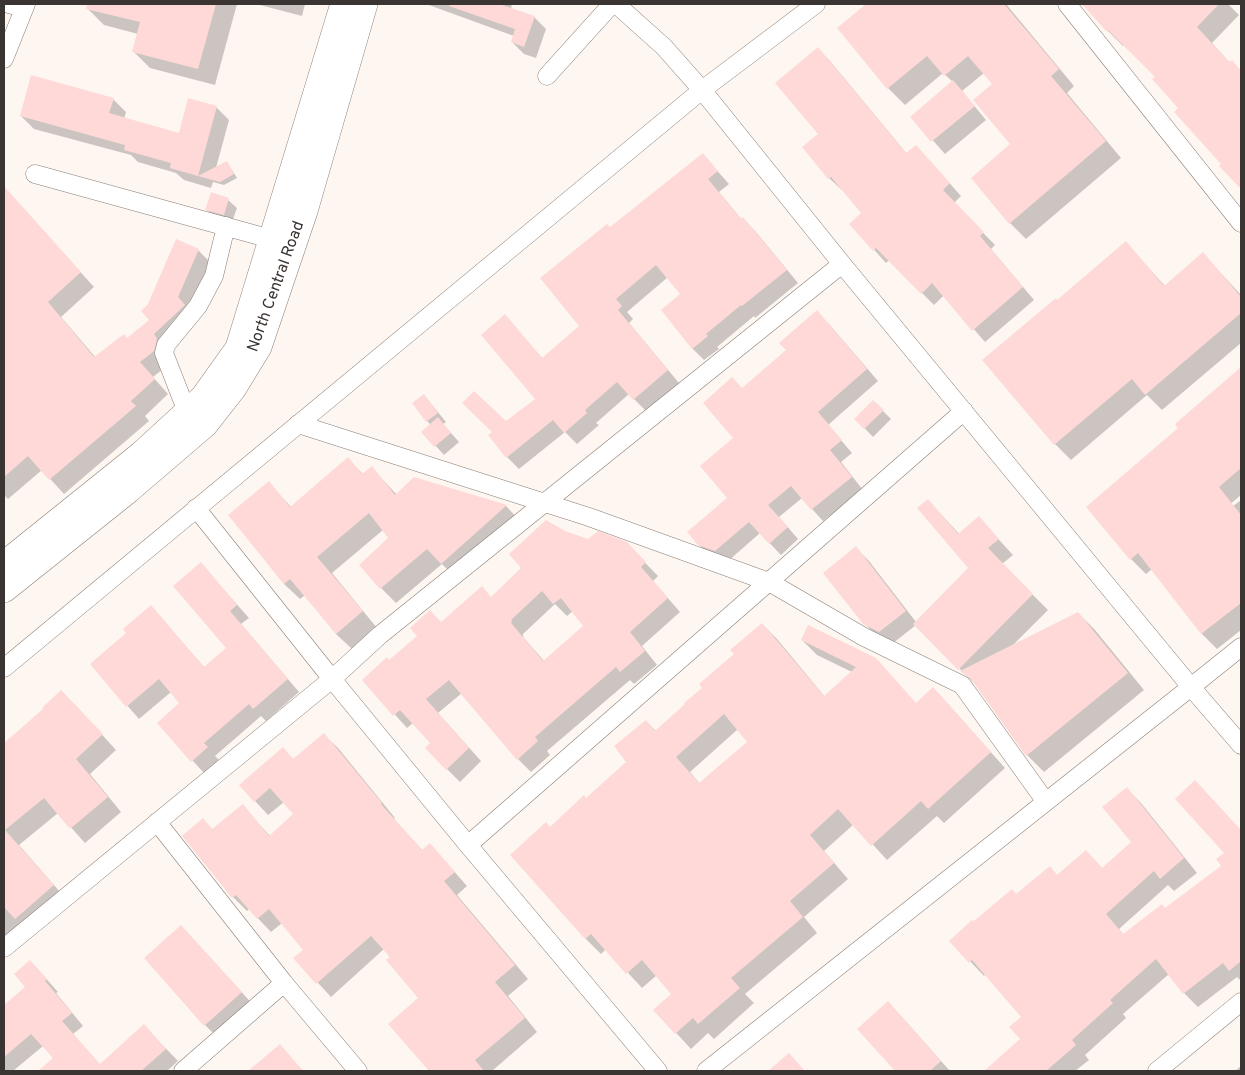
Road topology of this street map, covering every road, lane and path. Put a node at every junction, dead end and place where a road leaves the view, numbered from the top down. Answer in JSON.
{"nodes":[{"id":1,"x":343,"y":4,"type":"edge"},
{"id":2,"x":365,"y":4,"type":"edge"},
{"id":3,"x":612,"y":4,"type":"edge"},
{"id":4,"x":616,"y":4,"type":"edge"},
{"id":5,"x":816,"y":4,"type":"edge"},
{"id":6,"x":1068,"y":4,"type":"edge"},
{"id":7,"x":20,"y":5,"type":"edge"},
{"id":8,"x":4,"y":59,"type":"edge"},
{"id":9,"x":547,"y":76,"type":"dead end"},
{"id":10,"x":702,"y":90,"type":"junction"},
{"id":11,"x":34,"y":174,"type":"dead end"},
{"id":12,"x":1241,"y":223,"type":"edge"},
{"id":13,"x":226,"y":226,"type":"junction"},
{"id":14,"x":271,"y":239,"type":"junction"},
{"id":15,"x":842,"y":264,"type":"junction"},
{"id":16,"x":964,"y":411,"type":"junction"},
{"id":17,"x":186,"y":412,"type":"junction"},
{"id":18,"x":298,"y":424,"type":"junction"},
{"id":19,"x":544,"y":503,"type":"junction"},
{"id":20,"x":196,"y":508,"type":"junction"},
{"id":21,"x":4,"y":564,"type":"edge"},
{"id":22,"x":769,"y":582,"type":"junction"},
{"id":23,"x":4,"y":590,"type":"edge"},
{"id":24,"x":1241,"y":647,"type":"edge"},
{"id":25,"x":4,"y":668,"type":"edge"},
{"id":26,"x":332,"y":679,"type":"junction"},
{"id":27,"x":1191,"y":687,"type":"junction"},
{"id":28,"x":1241,"y":745,"type":"edge"},
{"id":29,"x":1046,"y":802,"type":"junction"},
{"id":30,"x":157,"y":822,"type":"junction"},
{"id":31,"x":468,"y":846,"type":"junction"},
{"id":32,"x":4,"y":948,"type":"edge"},
{"id":33,"x":284,"y":982,"type":"junction"},
{"id":34,"x":1241,"y":1002,"type":"edge"},
{"id":35,"x":183,"y":1071,"type":"edge"},
{"id":36,"x":358,"y":1071,"type":"edge"},
{"id":37,"x":658,"y":1071,"type":"edge"},
{"id":38,"x":706,"y":1071,"type":"edge"},
{"id":39,"x":1157,"y":1071,"type":"edge"}],
"edges":[{"from":1,"to":14,"type":"main road","name":"North Central Road"},
{"from":2,"to":23,"type":"main road","name":"North Central Road"},
{"from":3,"to":9,"type":"street"},
{"from":4,"to":10,"type":"street"},
{"from":5,"to":10,"type":"street"},
{"from":6,"to":12,"type":"street"},
{"from":7,"to":8,"type":"street"},
{"from":10,"to":15,"type":"street"},
{"from":10,"to":18,"type":"street"},
{"from":11,"to":13,"type":"street"},
{"from":13,"to":14,"type":"street"},
{"from":13,"to":17,"type":"street"},
{"from":14,"to":17,"type":"main road","name":"North Central Road"},
{"from":15,"to":16,"type":"street"},
{"from":15,"to":19,"type":"street"},
{"from":16,"to":22,"type":"street"},
{"from":16,"to":27,"type":"street"},
{"from":17,"to":21,"type":"main road","name":"North Central Road"},
{"from":18,"to":19,"type":"street"},
{"from":18,"to":20,"type":"street"},
{"from":19,"to":22,"type":"street"},
{"from":19,"to":26,"type":"street"},
{"from":20,"to":25,"type":"street"},
{"from":20,"to":26,"type":"street"},
{"from":22,"to":29,"type":"street"},
{"from":22,"to":31,"type":"street"},
{"from":24,"to":27,"type":"street"},
{"from":26,"to":30,"type":"street"},
{"from":26,"to":31,"type":"street"},
{"from":27,"to":28,"type":"street"},
{"from":27,"to":29,"type":"street"},
{"from":29,"to":38,"type":"street"},
{"from":30,"to":32,"type":"street"},
{"from":30,"to":33,"type":"street"},
{"from":31,"to":37,"type":"street"},
{"from":33,"to":35,"type":"street"},
{"from":33,"to":36,"type":"street"},
{"from":34,"to":39,"type":"street"}]}
